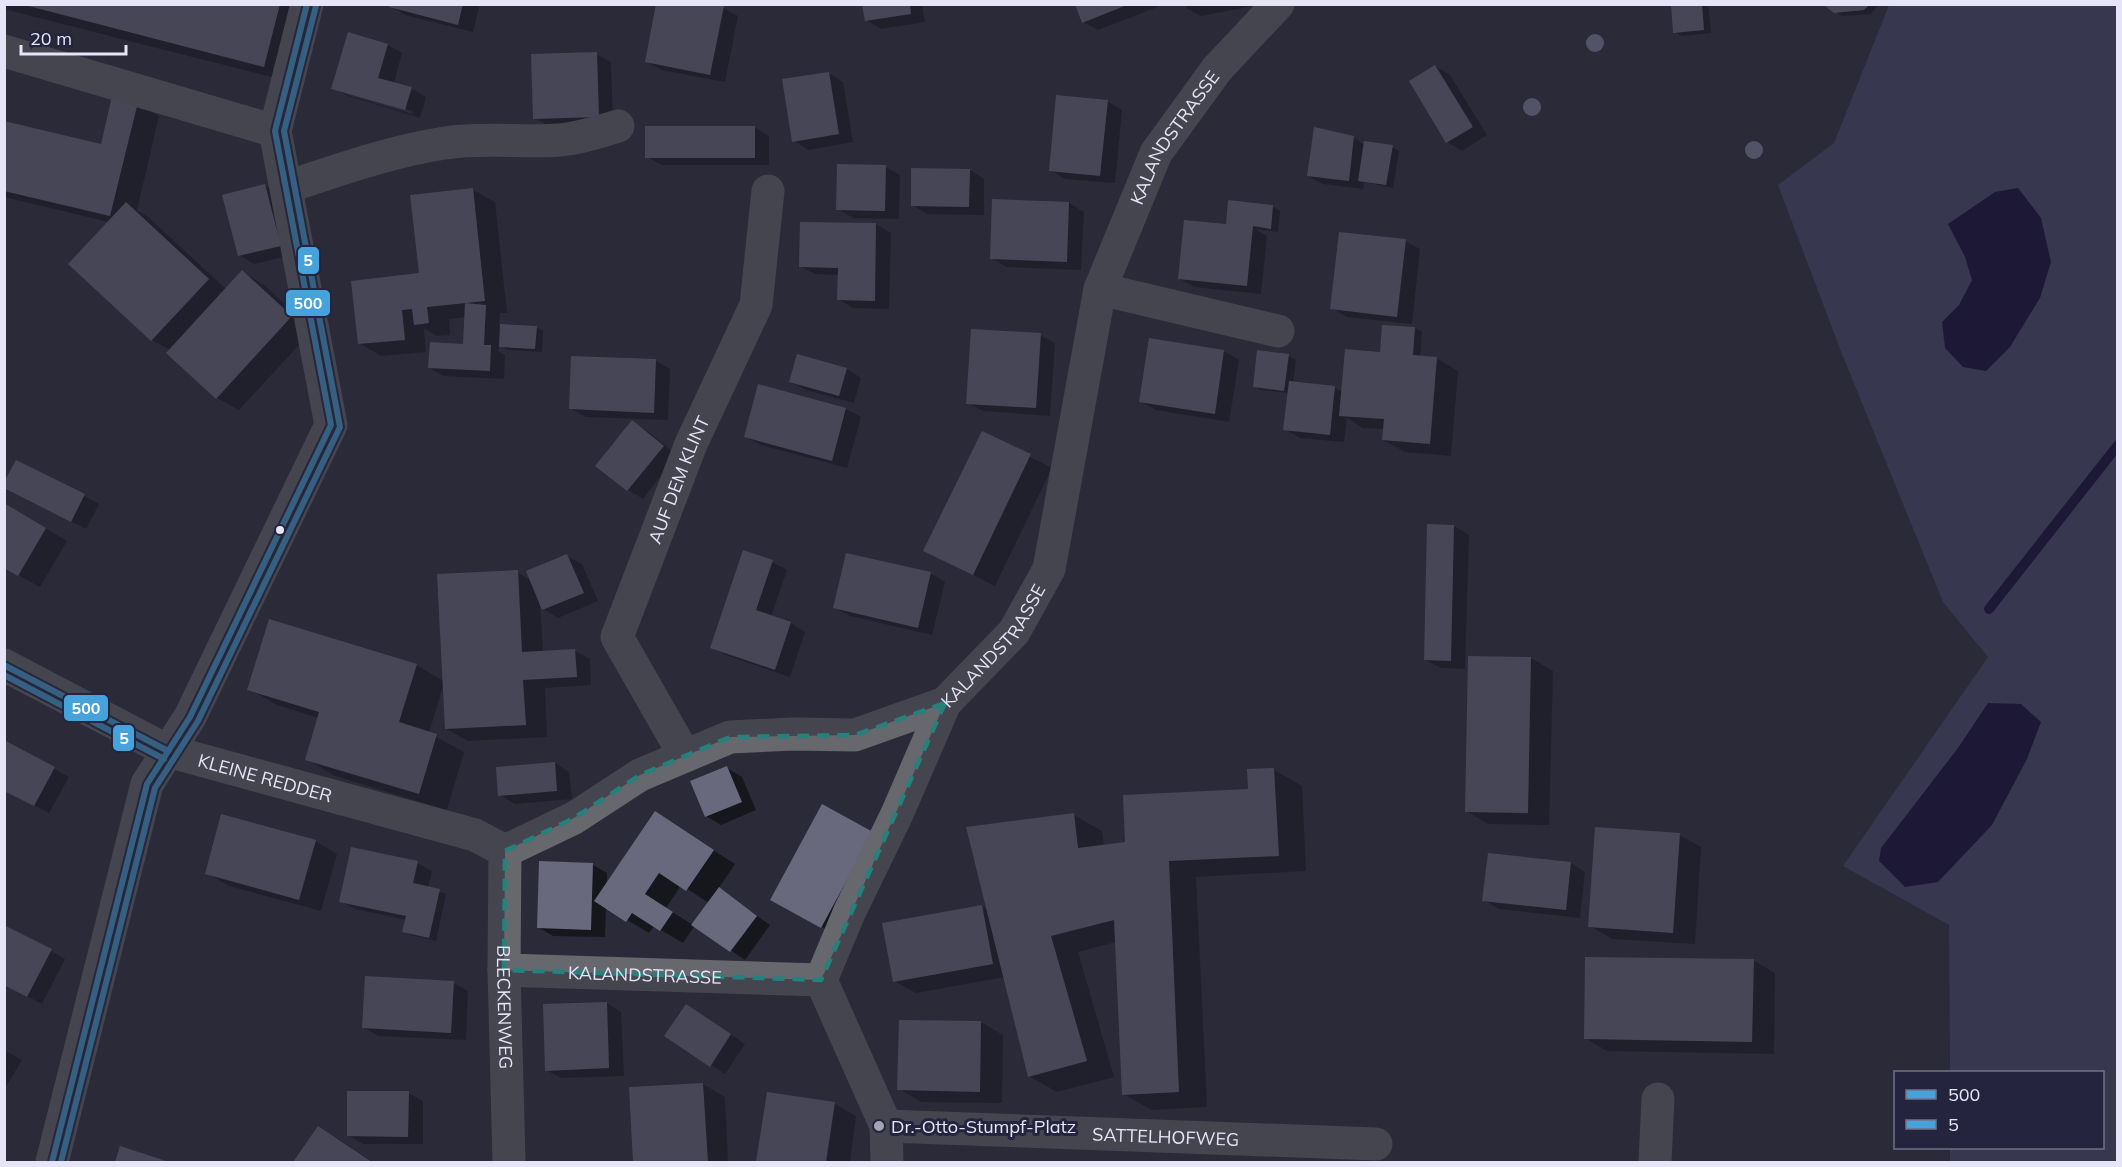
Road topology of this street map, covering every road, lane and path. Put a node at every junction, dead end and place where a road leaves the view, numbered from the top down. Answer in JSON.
{"nodes":[{"id":1,"x":307,"y":4,"type":"edge"},
{"id":2,"x":1278,"y":4,"type":"edge"},
{"id":3,"x":4,"y":51,"type":"edge"},
{"id":4,"x":618,"y":126,"type":"dead end"},
{"id":5,"x":275,"y":131,"type":"junction"},
{"id":6,"x":287,"y":187,"type":"junction"},
{"id":7,"x":768,"y":191,"type":"dead end"},
{"id":8,"x":1100,"y":289,"type":"junction"},
{"id":9,"x":1278,"y":331,"type":"dead end"},
{"id":10,"x":4,"y":666,"type":"edge"},
{"id":11,"x":945,"y":703,"type":"junction"},
{"id":12,"x":168,"y":751,"type":"junction"},
{"id":13,"x":685,"y":756,"type":"junction"},
{"id":14,"x":506,"y":851,"type":"junction"},
{"id":15,"x":504,"y":970,"type":"junction"},
{"id":16,"x":821,"y":980,"type":"junction"},
{"id":17,"x":1658,"y":1099,"type":"dead end"},
{"id":18,"x":886,"y":1126,"type":"junction"},
{"id":19,"x":1376,"y":1144,"type":"dead end"},
{"id":20,"x":52,"y":1162,"type":"edge"},
{"id":21,"x":509,"y":1162,"type":"edge"},
{"id":22,"x":888,"y":1162,"type":"edge"},
{"id":23,"x":1655,"y":1162,"type":"edge"}],
"edges":[{"from":1,"to":5,"type":"street"},
{"from":2,"to":8,"type":"street","name":"KALANDSTRASSE"},
{"from":3,"to":5,"type":"street"},
{"from":4,"to":6,"type":"street"},
{"from":5,"to":6,"type":"street"},
{"from":6,"to":12,"type":"street"},
{"from":7,"to":13,"type":"street","name":"AUF DEM KLINT"},
{"from":8,"to":9,"type":"street"},
{"from":8,"to":11,"type":"street","name":"KALANDSTRASSE"},
{"from":10,"to":12,"type":"street","name":"KLEINE REDDER"},
{"from":11,"to":13,"type":"street"},
{"from":11,"to":16,"type":"street","name":"KALANDSTRASSE"},
{"from":12,"to":14,"type":"street","name":"KLEINE REDDER"},
{"from":12,"to":20,"type":"street"},
{"from":13,"to":14,"type":"street"},
{"from":14,"to":15,"type":"street","name":"BLECKENWEG"},
{"from":15,"to":16,"type":"street","name":"KALANDSTRASSE"},
{"from":15,"to":21,"type":"street","name":"BLECKENWEG"},
{"from":16,"to":18,"type":"street"},
{"from":17,"to":23,"type":"street"},
{"from":18,"to":19,"type":"street","name":"SATTELHOFWEG"},
{"from":18,"to":22,"type":"street"}]}
